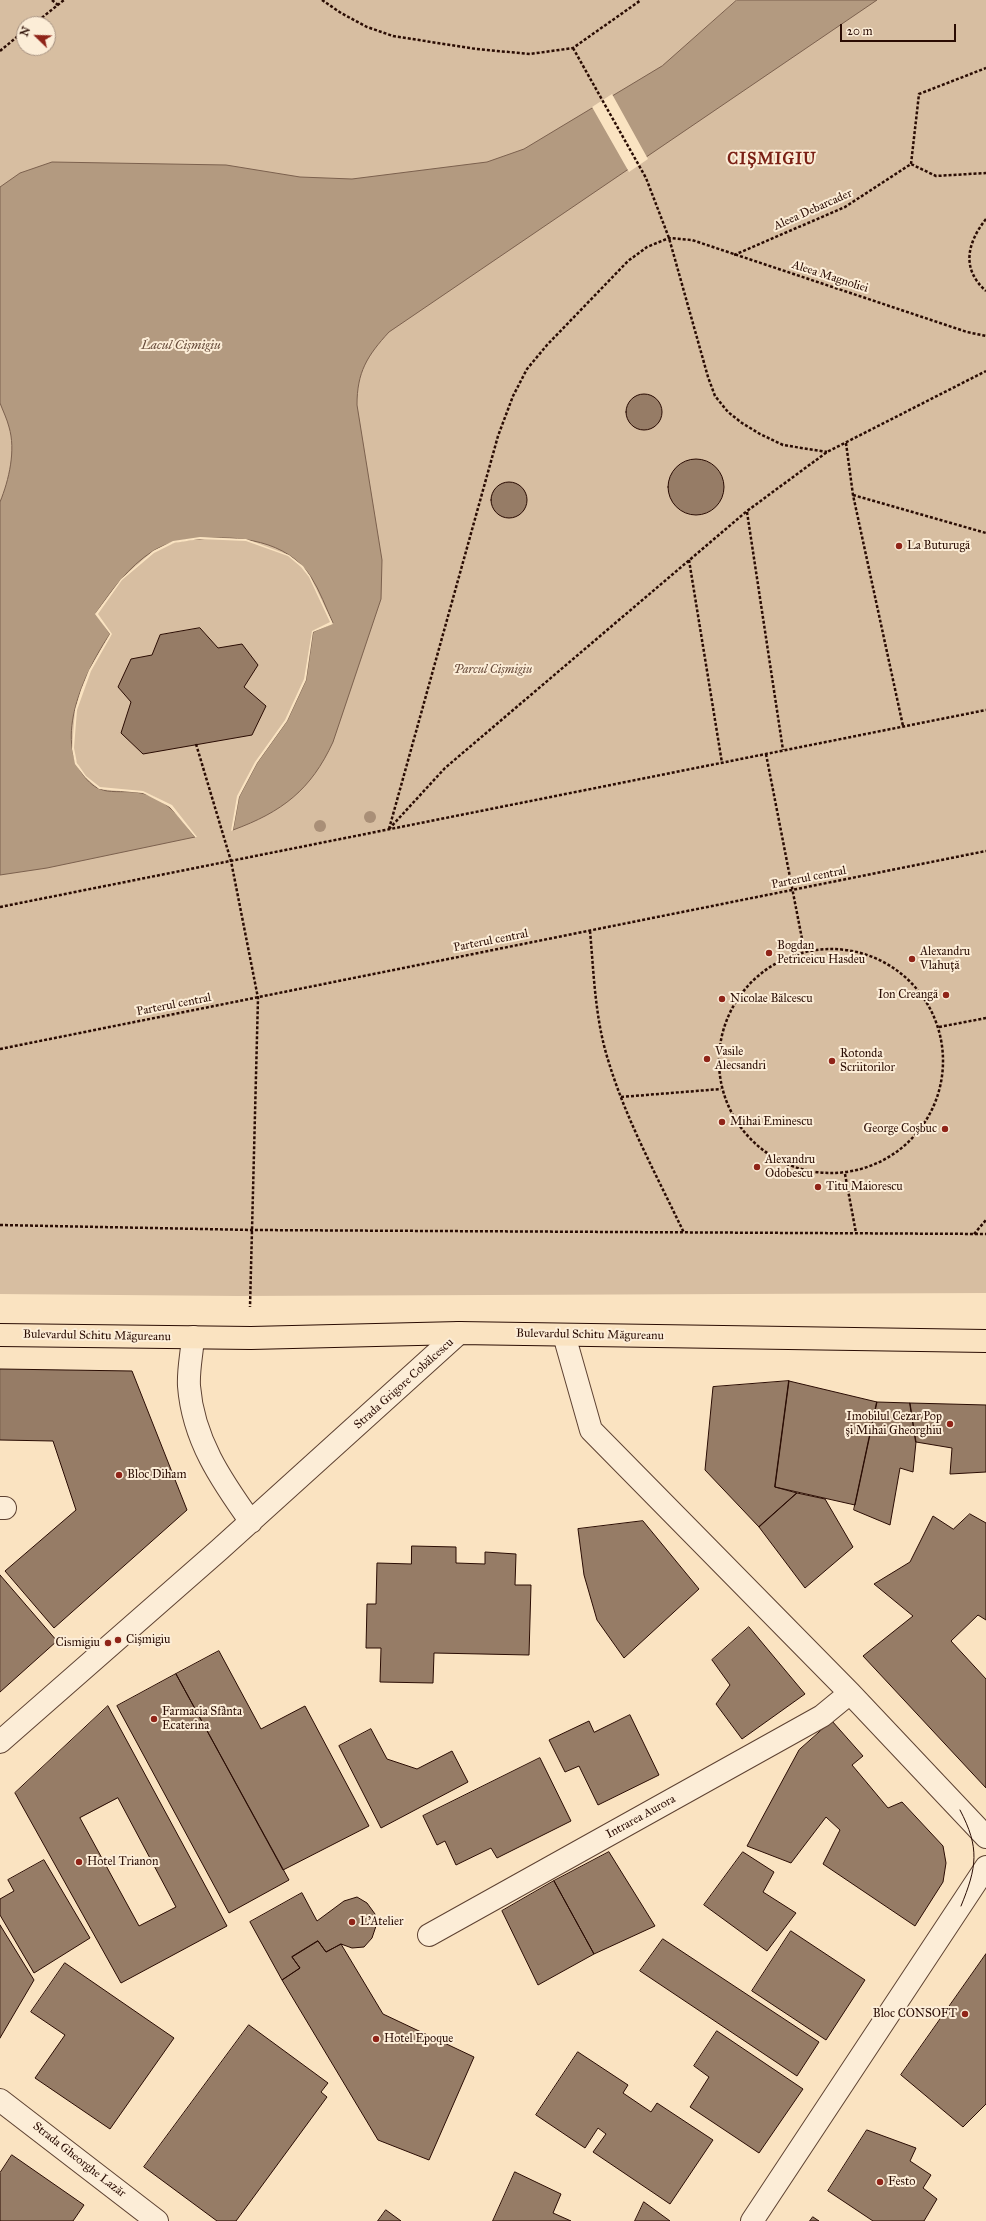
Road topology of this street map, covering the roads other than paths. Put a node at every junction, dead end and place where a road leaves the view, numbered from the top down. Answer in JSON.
{"nodes":[{"id":1,"x":459,"y":1333,"type":"junction"},
{"id":2,"x":0,"y":1335,"type":"edge"},
{"id":3,"x":564,"y":1335,"type":"junction"},
{"id":4,"x":194,"y":1337,"type":"junction"},
{"id":5,"x":986,"y":1341,"type":"edge"},
{"id":6,"x":251,"y":1522,"type":"junction"},
{"id":7,"x":850,"y":1693,"type":"junction"},
{"id":8,"x":0,"y":1742,"type":"edge"},
{"id":9,"x":986,"y":1837,"type":"edge"},
{"id":10,"x":986,"y":1867,"type":"edge"},
{"id":11,"x":429,"y":1935,"type":"dead end"},
{"id":12,"x":0,"y":2100,"type":"edge"},
{"id":13,"x":157,"y":2221,"type":"edge"},
{"id":14,"x":752,"y":2221,"type":"edge"}],
"edges":[{"from":1,"to":3,"type":"main road","name":"Bulevardul Schitu Măgureanu"},
{"from":1,"to":4,"type":"main road","name":"Bulevardul Schitu Măgureanu"},
{"from":1,"to":6,"type":"street","name":"Strada Grigore Cobălcescu"},
{"from":2,"to":4,"type":"main road","name":"Bulevardul Schitu Măgureanu"},
{"from":3,"to":5,"type":"main road","name":"Bulevardul Schitu Măgureanu"},
{"from":3,"to":7,"type":"street"},
{"from":4,"to":6,"type":"street"},
{"from":6,"to":8,"type":"street","name":"Strada Grigore Cobălcescu"},
{"from":7,"to":9,"type":"street"},
{"from":7,"to":11,"type":"street","name":"Intrarea Aurora"},
{"from":10,"to":14,"type":"street"},
{"from":12,"to":13,"type":"street","name":"Strada Gheorghe Lazăr"}]}
